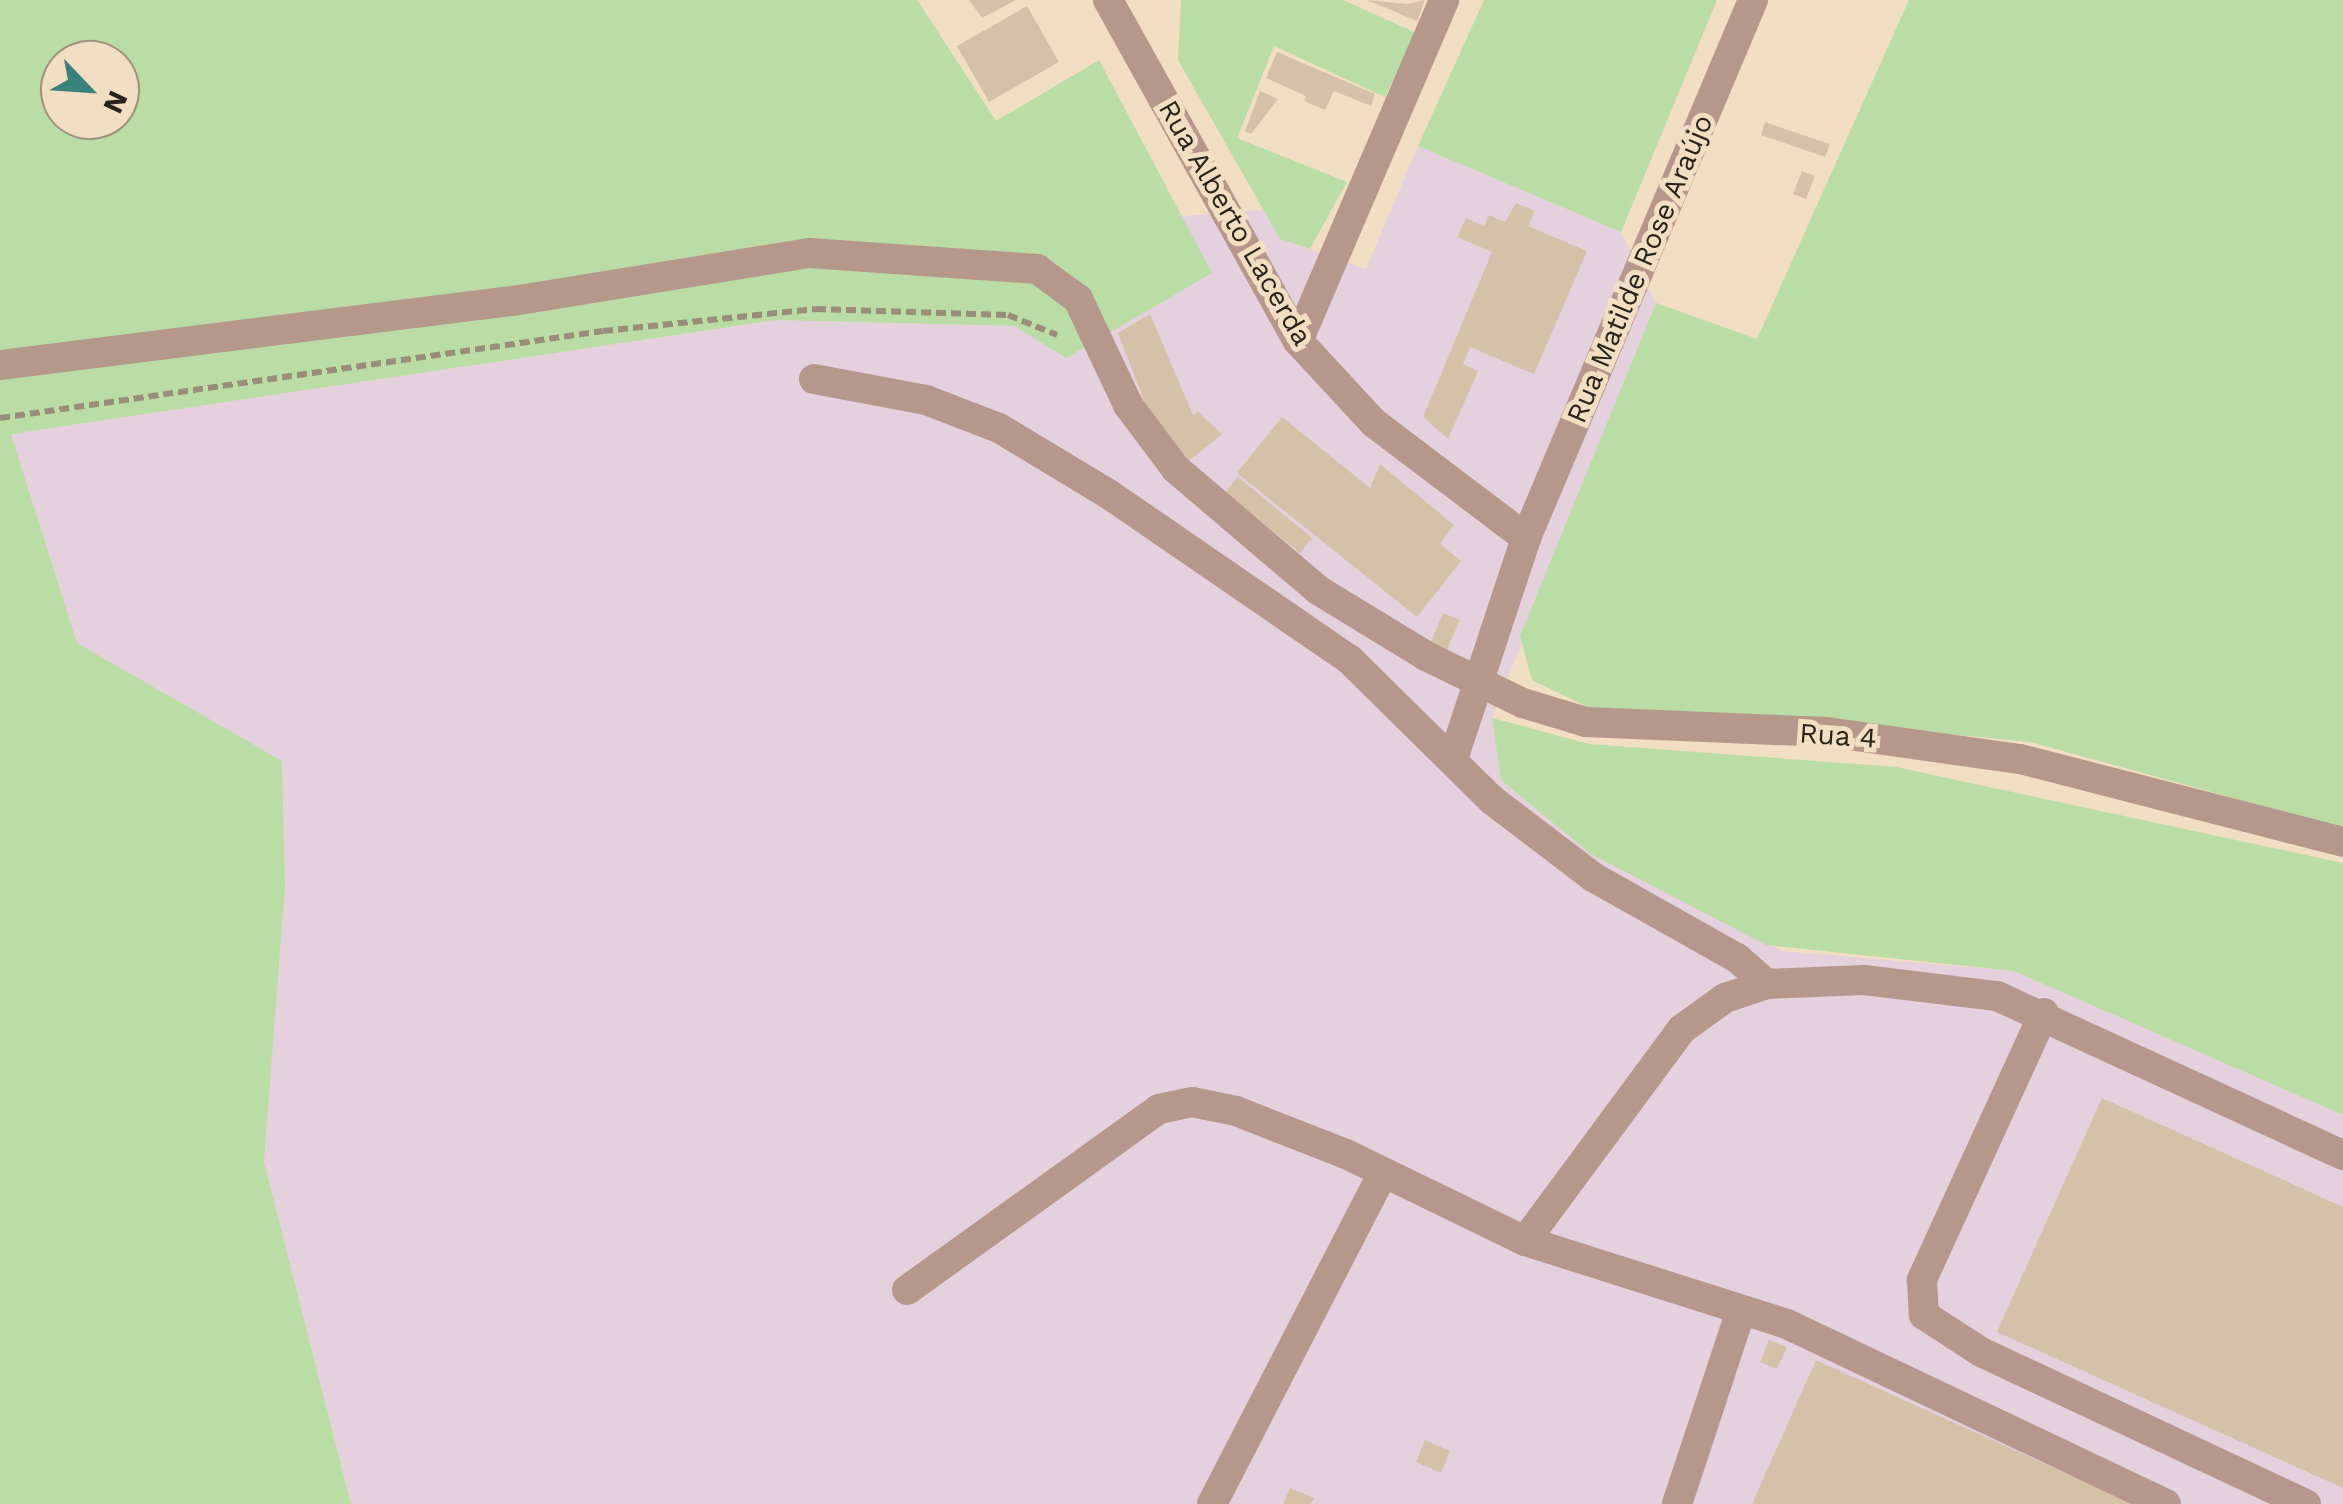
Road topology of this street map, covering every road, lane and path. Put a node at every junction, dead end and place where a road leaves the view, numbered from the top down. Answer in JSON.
{"nodes":[{"id":1,"x":1108,"y":0,"type":"edge"},
{"id":2,"x":1140,"y":0,"type":"edge"},
{"id":3,"x":1444,"y":0,"type":"edge"},
{"id":4,"x":1753,"y":0,"type":"edge"},
{"id":5,"x":1126,"y":30,"type":"junction"},
{"id":6,"x":1298,"y":341,"type":"junction"},
{"id":7,"x":1066,"y":342,"type":"dead end"},
{"id":8,"x":0,"y":365,"type":"edge"},
{"id":9,"x":814,"y":379,"type":"dead end"},
{"id":10,"x":0,"y":418,"type":"edge"},
{"id":11,"x":1526,"y":538,"type":"junction"},
{"id":12,"x":1479,"y":680,"type":"junction"},
{"id":13,"x":1454,"y":759,"type":"junction"},
{"id":14,"x":2343,"y":842,"type":"edge"},
{"id":15,"x":1767,"y":984,"type":"junction"},
{"id":16,"x":2044,"y":1013,"type":"junction"},
{"id":17,"x":2343,"y":1154,"type":"edge"},
{"id":18,"x":1383,"y":1172,"type":"junction"},
{"id":19,"x":1525,"y":1241,"type":"junction"},
{"id":20,"x":907,"y":1290,"type":"dead end"},
{"id":21,"x":1742,"y":1312,"type":"junction"},
{"id":22,"x":1212,"y":1504,"type":"edge"},
{"id":23,"x":1678,"y":1504,"type":"edge"},
{"id":24,"x":2166,"y":1504,"type":"edge"},
{"id":25,"x":2306,"y":1504,"type":"edge"}],
"edges":[{"from":1,"to":5,"type":"street","name":"Rua Alberto Lacerda"},
{"from":2,"to":5,"type":"street"},
{"from":3,"to":6,"type":"street"},
{"from":4,"to":11,"type":"street","name":"Rua Matilde Rose Araújo"},
{"from":5,"to":6,"type":"street","name":"Rua Alberto Lacerda"},
{"from":6,"to":11,"type":"street","name":"Rua Alberto Lacerda"},
{"from":7,"to":10,"type":"path"},
{"from":8,"to":12,"type":"street","name":"Rua 4"},
{"from":9,"to":13,"type":"street"},
{"from":11,"to":12,"type":"street"},
{"from":12,"to":13,"type":"street"},
{"from":12,"to":14,"type":"street","name":"Rua 4"},
{"from":13,"to":15,"type":"street"},
{"from":15,"to":16,"type":"street"},
{"from":15,"to":19,"type":"street"},
{"from":16,"to":17,"type":"street"},
{"from":16,"to":25,"type":"street"},
{"from":18,"to":19,"type":"street"},
{"from":18,"to":20,"type":"street"},
{"from":18,"to":22,"type":"street"},
{"from":19,"to":21,"type":"street"},
{"from":21,"to":23,"type":"street"},
{"from":21,"to":24,"type":"street"}]}
